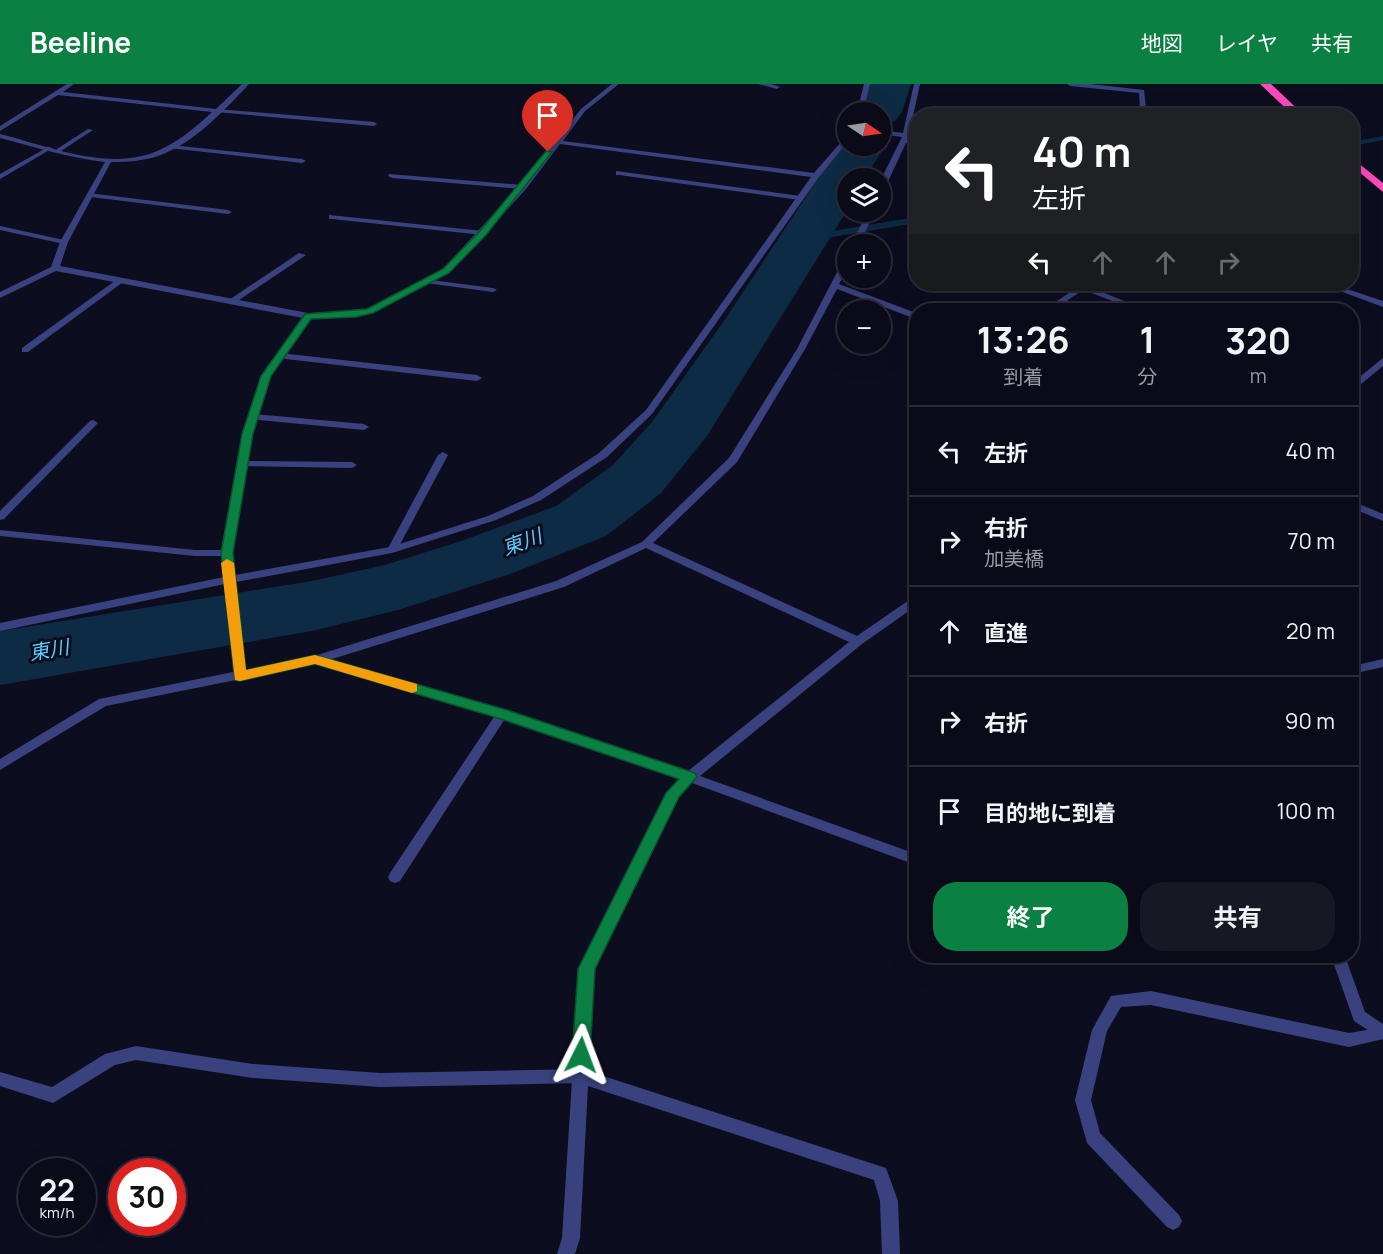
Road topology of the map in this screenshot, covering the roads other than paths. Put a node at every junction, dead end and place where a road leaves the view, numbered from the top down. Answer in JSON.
{"nodes":[{"id":1,"x":71,"y":84,"type":"edge"},
{"id":2,"x":246,"y":84,"type":"edge"},
{"id":3,"x":616,"y":84,"type":"edge"},
{"id":4,"x":761,"y":84,"type":"edge"},
{"id":5,"x":867,"y":84,"type":"edge"},
{"id":6,"x":917,"y":84,"type":"edge"},
{"id":7,"x":1070,"y":84,"type":"edge"},
{"id":8,"x":1264,"y":84,"type":"edge"},
{"id":9,"x":777,"y":87,"type":"dead end"},
{"id":10,"x":58,"y":93,"type":"junction"},
{"id":11,"x":862,"y":102,"type":"edge"},
{"id":12,"x":912,"y":108,"type":"edge"},
{"id":13,"x":1143,"y":108,"type":"edge"},
{"id":14,"x":1291,"y":108,"type":"edge"},
{"id":15,"x":217,"y":111,"type":"junction"},
{"id":16,"x":909,"y":119,"type":"edge"},
{"id":17,"x":374,"y":124,"type":"dead end"},
{"id":18,"x":0,"y":128,"type":"edge"},
{"id":19,"x":90,"y":130,"type":"dead end"},
{"id":20,"x":891,"y":133,"type":"edge"},
{"id":21,"x":0,"y":136,"type":"edge"},
{"id":22,"x":905,"y":137,"type":"junction"},
{"id":23,"x":909,"y":140,"type":"edge"},
{"id":24,"x":557,"y":142,"type":"junction"},
{"id":25,"x":171,"y":147,"type":"junction"},
{"id":26,"x":50,"y":148,"type":"junction"},
{"id":27,"x":837,"y":149,"type":"edge"},
{"id":28,"x":59,"y":150,"type":"junction"},
{"id":29,"x":302,"y":160,"type":"dead end"},
{"id":30,"x":108,"y":162,"type":"junction"},
{"id":31,"x":1359,"y":167,"type":"edge"},
{"id":32,"x":890,"y":168,"type":"edge"},
{"id":33,"x":619,"y":173,"type":"dead end"},
{"id":34,"x":816,"y":175,"type":"junction"},
{"id":35,"x":392,"y":176,"type":"dead end"},
{"id":36,"x":0,"y":177,"type":"edge"},
{"id":37,"x":522,"y":187,"type":"junction"},
{"id":38,"x":1383,"y":189,"type":"edge"},
{"id":39,"x":91,"y":195,"type":"junction"},
{"id":40,"x":800,"y":198,"type":"junction"},
{"id":41,"x":228,"y":212,"type":"dead end"},
{"id":42,"x":332,"y":217,"type":"dead end"},
{"id":43,"x":0,"y":228,"type":"edge"},
{"id":44,"x":483,"y":233,"type":"junction"},
{"id":45,"x":64,"y":242,"type":"junction"},
{"id":46,"x":302,"y":255,"type":"dead end"},
{"id":47,"x":55,"y":268,"type":"junction"},
{"id":48,"x":837,"y":279,"type":"edge"},
{"id":49,"x":122,"y":280,"type":"junction"},
{"id":50,"x":426,"y":281,"type":"junction"},
{"id":51,"x":834,"y":285,"type":"junction"},
{"id":52,"x":493,"y":290,"type":"dead end"},
{"id":53,"x":1076,"y":291,"type":"edge"},
{"id":54,"x":1099,"y":291,"type":"edge"},
{"id":55,"x":1345,"y":291,"type":"edge"},
{"id":56,"x":0,"y":295,"type":"edge"},
{"id":57,"x":232,"y":300,"type":"junction"},
{"id":58,"x":1058,"y":303,"type":"edge"},
{"id":59,"x":1127,"y":303,"type":"edge"},
{"id":60,"x":1383,"y":304,"type":"edge"},
{"id":61,"x":909,"y":313,"type":"edge"},
{"id":62,"x":308,"y":316,"type":"junction"},
{"id":63,"x":25,"y":350,"type":"dead end"},
{"id":64,"x":280,"y":356,"type":"junction"},
{"id":65,"x":1383,"y":362,"type":"edge"},
{"id":66,"x":477,"y":378,"type":"dead end"},
{"id":67,"x":1359,"y":381,"type":"edge"},
{"id":68,"x":253,"y":417,"type":"junction"},
{"id":69,"x":93,"y":423,"type":"dead end"},
{"id":70,"x":364,"y":427,"type":"dead end"},
{"id":71,"x":443,"y":455,"type":"dead end"},
{"id":72,"x":243,"y":464,"type":"junction"},
{"id":73,"x":352,"y":465,"type":"dead end"},
{"id":74,"x":1359,"y":507,"type":"edge"},
{"id":75,"x":0,"y":517,"type":"edge"},
{"id":76,"x":1383,"y":518,"type":"edge"},
{"id":77,"x":0,"y":533,"type":"edge"},
{"id":78,"x":646,"y":544,"type":"junction"},
{"id":79,"x":392,"y":550,"type":"junction"},
{"id":80,"x":227,"y":553,"type":"junction"},
{"id":81,"x":230,"y":586,"type":"junction"},
{"id":82,"x":909,"y":606,"type":"edge"},
{"id":83,"x":0,"y":627,"type":"edge"},
{"id":84,"x":858,"y":641,"type":"junction"},
{"id":85,"x":315,"y":660,"type":"junction"},
{"id":86,"x":1383,"y":663,"type":"edge"},
{"id":87,"x":1359,"y":668,"type":"edge"},
{"id":88,"x":240,"y":676,"type":"junction"},
{"id":89,"x":502,"y":714,"type":"junction"},
{"id":90,"x":0,"y":765,"type":"edge"},
{"id":91,"x":690,"y":777,"type":"junction"},
{"id":92,"x":909,"y":857,"type":"edge"},
{"id":93,"x":395,"y":877,"type":"dead end"},
{"id":94,"x":1340,"y":963,"type":"edge"},
{"id":95,"x":1382,"y":1033,"type":"edge"},
{"id":96,"x":580,"y":1076,"type":"junction"},
{"id":97,"x":0,"y":1079,"type":"edge"},
{"id":98,"x":1173,"y":1221,"type":"dead end"},
{"id":99,"x":566,"y":1254,"type":"edge"},
{"id":100,"x":891,"y":1254,"type":"edge"}],
"edges":[{"from":1,"to":10,"type":"street"},
{"from":2,"to":15,"type":"street"},
{"from":3,"to":24,"type":"street"},
{"from":4,"to":9,"type":"street"},
{"from":5,"to":11,"type":"street"},
{"from":6,"to":12,"type":"street"},
{"from":7,"to":13,"type":"street"},
{"from":8,"to":14,"type":"highway"},
{"from":10,"to":15,"type":"street"},
{"from":10,"to":18,"type":"street"},
{"from":15,"to":17,"type":"street"},
{"from":15,"to":25,"type":"street"},
{"from":16,"to":22,"type":"street"},
{"from":19,"to":28,"type":"street"},
{"from":20,"to":22,"type":"street"},
{"from":21,"to":26,"type":"street"},
{"from":22,"to":23,"type":"street"},
{"from":22,"to":32,"type":"street"},
{"from":24,"to":34,"type":"street"},
{"from":24,"to":37,"type":"street"},
{"from":25,"to":29,"type":"street"},
{"from":25,"to":30,"type":"street"},
{"from":26,"to":28,"type":"street"},
{"from":26,"to":36,"type":"street"},
{"from":27,"to":34,"type":"street"},
{"from":28,"to":30,"type":"street"},
{"from":30,"to":39,"type":"street"},
{"from":31,"to":38,"type":"highway"},
{"from":33,"to":40,"type":"street"},
{"from":34,"to":40,"type":"street"},
{"from":35,"to":37,"type":"street"},
{"from":37,"to":44,"type":"street"},
{"from":39,"to":41,"type":"street"},
{"from":39,"to":45,"type":"street"},
{"from":40,"to":79,"type":"street"},
{"from":42,"to":44,"type":"street"},
{"from":43,"to":45,"type":"street"},
{"from":44,"to":50,"type":"street"},
{"from":45,"to":47,"type":"street"},
{"from":46,"to":57,"type":"street"},
{"from":47,"to":49,"type":"street"},
{"from":47,"to":56,"type":"street"},
{"from":48,"to":51,"type":"street"},
{"from":49,"to":57,"type":"street"},
{"from":49,"to":63,"type":"street"},
{"from":50,"to":52,"type":"street"},
{"from":50,"to":62,"type":"street"},
{"from":51,"to":61,"type":"street"},
{"from":51,"to":78,"type":"street"},
{"from":53,"to":58,"type":"street"},
{"from":54,"to":59,"type":"street"},
{"from":55,"to":60,"type":"street"},
{"from":57,"to":62,"type":"street"},
{"from":62,"to":64,"type":"street"},
{"from":64,"to":66,"type":"street"},
{"from":64,"to":68,"type":"street"},
{"from":65,"to":67,"type":"street"},
{"from":68,"to":70,"type":"street"},
{"from":68,"to":72,"type":"street"},
{"from":69,"to":75,"type":"street"},
{"from":71,"to":79,"type":"street"},
{"from":72,"to":73,"type":"street"},
{"from":72,"to":80,"type":"street"},
{"from":74,"to":76,"type":"street"},
{"from":77,"to":80,"type":"street"},
{"from":78,"to":84,"type":"street"},
{"from":78,"to":85,"type":"street"},
{"from":79,"to":81,"type":"street"},
{"from":80,"to":81,"type":"street"},
{"from":81,"to":83,"type":"street"},
{"from":81,"to":88,"type":"street"},
{"from":82,"to":84,"type":"street"},
{"from":84,"to":91,"type":"street"},
{"from":85,"to":88,"type":"street"},
{"from":85,"to":89,"type":"street"},
{"from":86,"to":87,"type":"street"},
{"from":88,"to":90,"type":"street"},
{"from":89,"to":91,"type":"street"},
{"from":89,"to":93,"type":"street"},
{"from":91,"to":92,"type":"street"},
{"from":91,"to":96,"type":"street"},
{"from":94,"to":95,"type":"street"},
{"from":95,"to":98,"type":"street"},
{"from":96,"to":97,"type":"street"},
{"from":96,"to":99,"type":"street"},
{"from":96,"to":100,"type":"street"}]}
